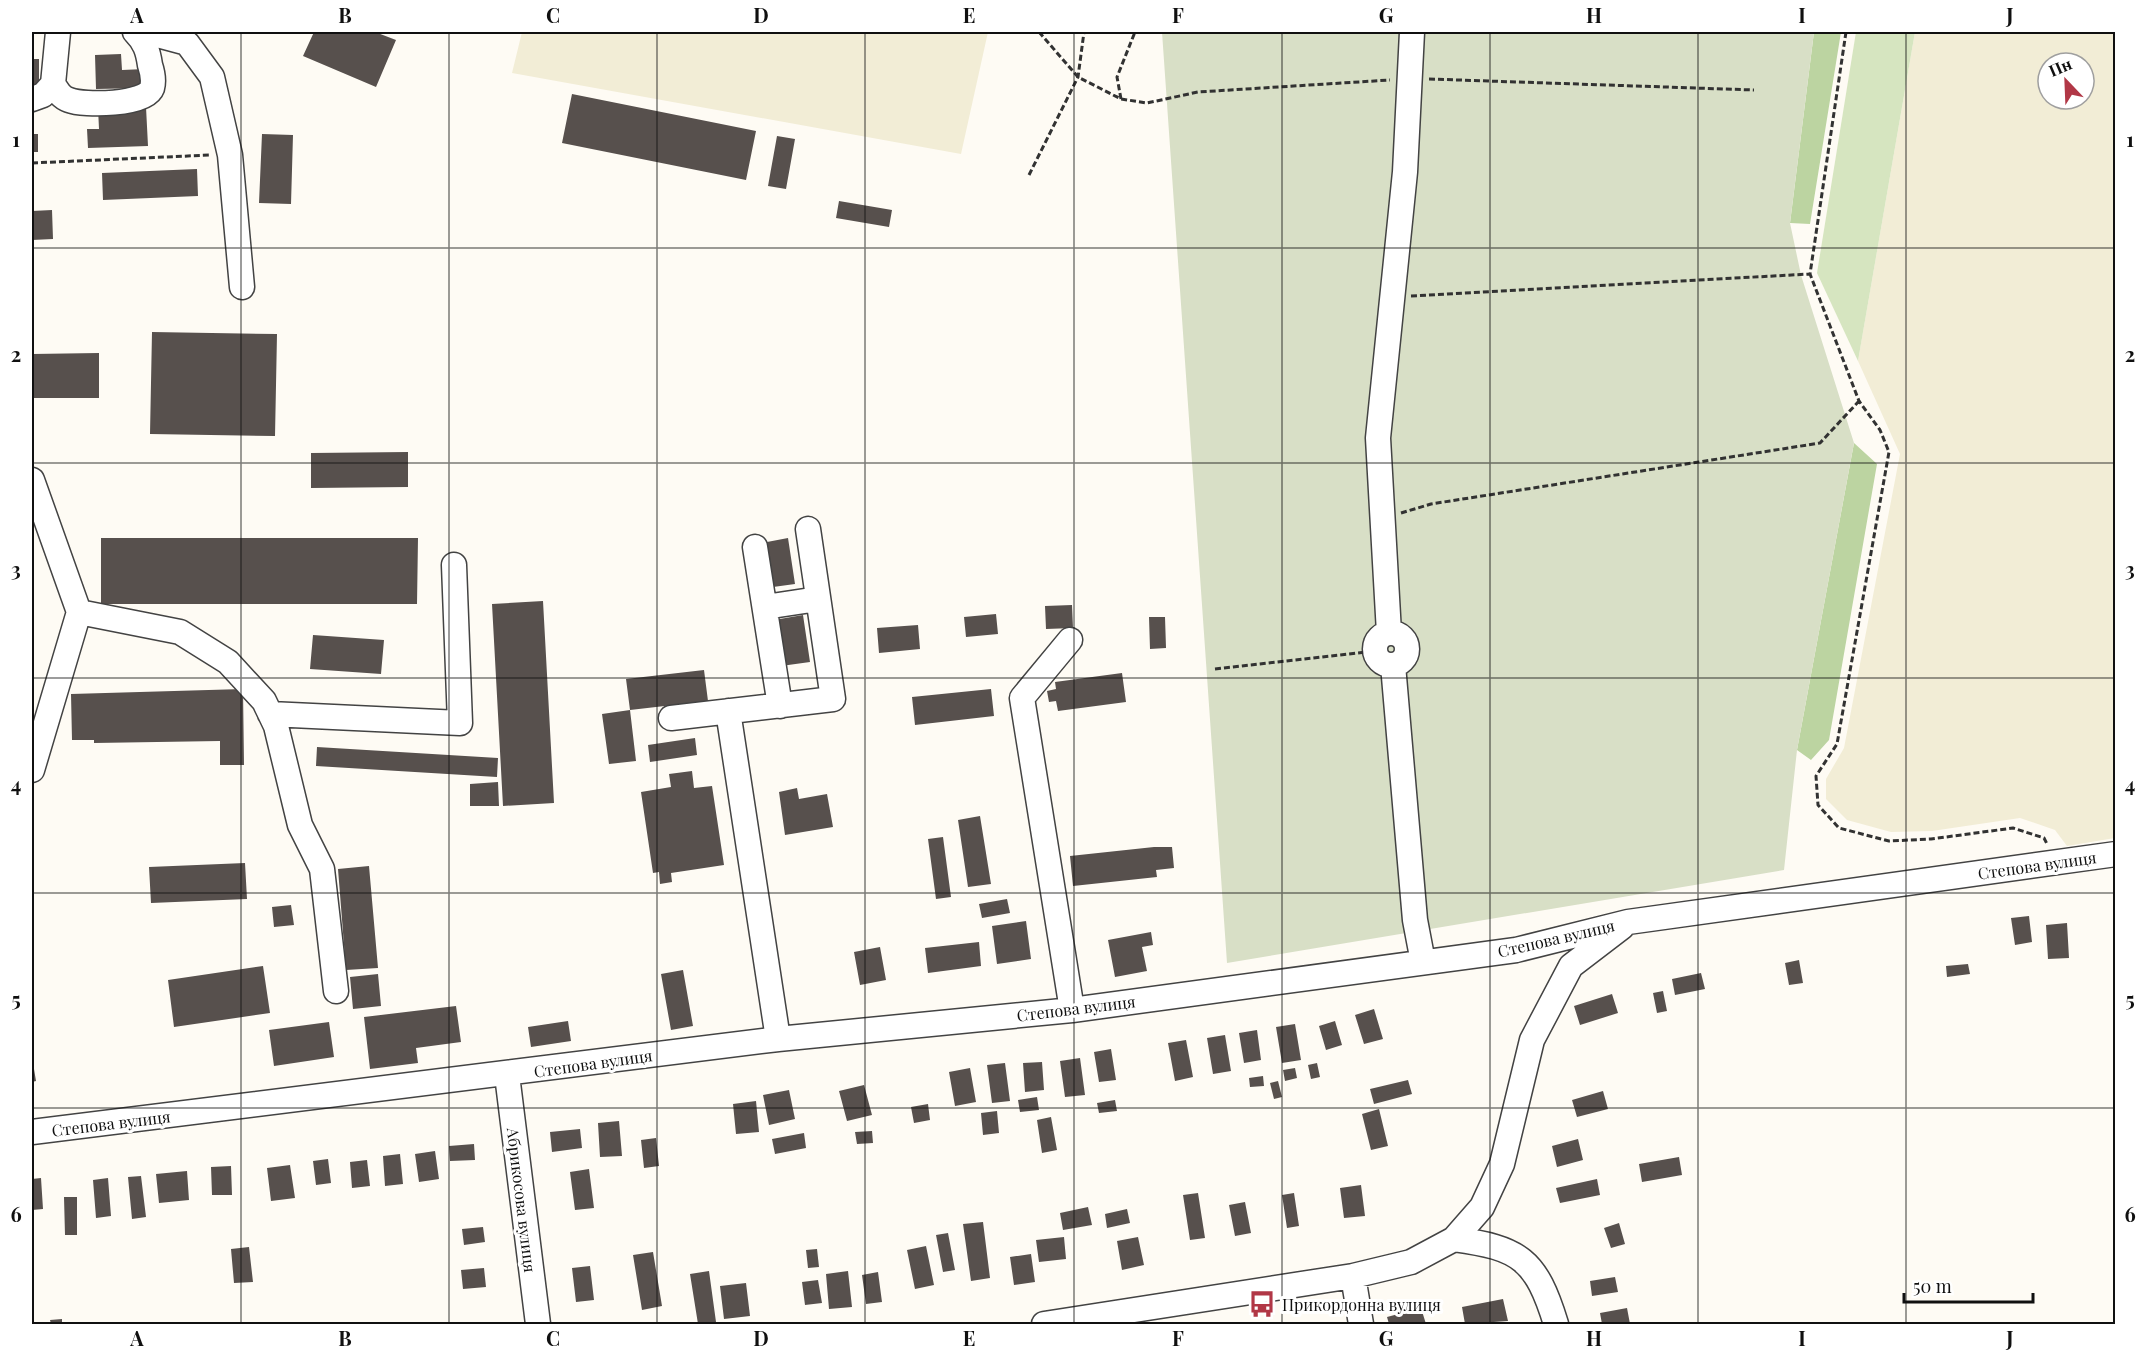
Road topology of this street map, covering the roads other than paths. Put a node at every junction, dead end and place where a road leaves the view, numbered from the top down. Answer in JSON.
{"nodes":[{"id":1,"x":58,"y":32,"type":"edge"},
{"id":2,"x":135,"y":32,"type":"edge"},
{"id":3,"x":146,"y":32,"type":"edge"},
{"id":4,"x":1412,"y":32,"type":"edge"},
{"id":5,"x":53,"y":84,"type":"junction"},
{"id":6,"x":32,"y":99,"type":"edge"},
{"id":7,"x":242,"y":287,"type":"dead end"},
{"id":8,"x":32,"y":480,"type":"edge"},
{"id":9,"x":808,"y":529,"type":"dead end"},
{"id":10,"x":755,"y":547,"type":"dead end"},
{"id":11,"x":454,"y":565,"type":"dead end"},
{"id":12,"x":818,"y":599,"type":"junction"},
{"id":13,"x":765,"y":607,"type":"junction"},
{"id":14,"x":79,"y":612,"type":"junction"},
{"id":15,"x":1070,"y":640,"type":"dead end"},
{"id":16,"x":780,"y":706,"type":"junction"},
{"id":17,"x":728,"y":711,"type":"junction"},
{"id":18,"x":270,"y":714,"type":"junction"},
{"id":19,"x":671,"y":718,"type":"dead end"},
{"id":20,"x":32,"y":770,"type":"edge"},
{"id":21,"x":2115,"y":854,"type":"edge"},
{"id":22,"x":1628,"y":922,"type":"junction"},
{"id":23,"x":1423,"y":962,"type":"junction"},
{"id":24,"x":336,"y":991,"type":"dead end"},
{"id":25,"x":1072,"y":1010,"type":"junction"},
{"id":26,"x":778,"y":1039,"type":"junction"},
{"id":27,"x":507,"y":1075,"type":"junction"},
{"id":28,"x":32,"y":1132,"type":"edge"},
{"id":29,"x":1454,"y":1239,"type":"junction"},
{"id":30,"x":1353,"y":1276,"type":"junction"},
{"id":31,"x":1170,"y":1315,"type":"edge"},
{"id":32,"x":538,"y":1324,"type":"edge"},
{"id":33,"x":1044,"y":1324,"type":"edge"},
{"id":34,"x":1361,"y":1324,"type":"edge"},
{"id":35,"x":1556,"y":1324,"type":"edge"}],
"edges":[{"from":1,"to":5,"type":"street"},
{"from":2,"to":5,"type":"street"},
{"from":3,"to":7,"type":"street"},
{"from":4,"to":23,"type":"street"},
{"from":5,"to":6,"type":"street"},
{"from":8,"to":14,"type":"street"},
{"from":9,"to":12,"type":"street"},
{"from":10,"to":13,"type":"street"},
{"from":11,"to":18,"type":"street"},
{"from":12,"to":13,"type":"street"},
{"from":12,"to":16,"type":"street"},
{"from":13,"to":16,"type":"street"},
{"from":14,"to":18,"type":"street"},
{"from":14,"to":20,"type":"street"},
{"from":15,"to":25,"type":"street"},
{"from":16,"to":17,"type":"street"},
{"from":17,"to":19,"type":"street"},
{"from":17,"to":26,"type":"street"},
{"from":18,"to":24,"type":"street"},
{"from":21,"to":22,"type":"street","name":"Степова вулиця"},
{"from":22,"to":23,"type":"street","name":"Степова вулиця"},
{"from":22,"to":29,"type":"street"},
{"from":23,"to":25,"type":"street","name":"Степова вулиця"},
{"from":25,"to":26,"type":"street","name":"Степова вулиця"},
{"from":26,"to":27,"type":"street","name":"Степова вулиця"},
{"from":27,"to":28,"type":"street","name":"Степова вулиця"},
{"from":27,"to":32,"type":"street","name":"Абрикосова вулиця"},
{"from":29,"to":30,"type":"street"},
{"from":29,"to":35,"type":"street"},
{"from":30,"to":31,"type":"street"},
{"from":30,"to":34,"type":"street"},
{"from":31,"to":33,"type":"street"}]}
